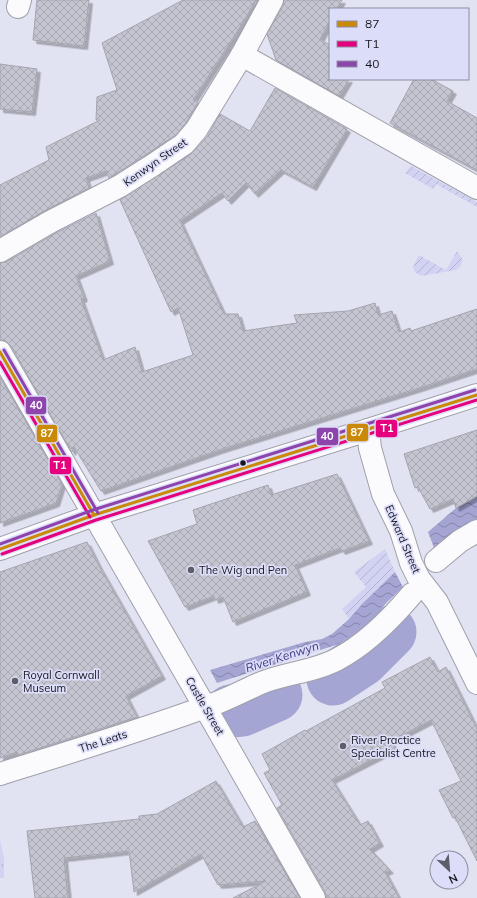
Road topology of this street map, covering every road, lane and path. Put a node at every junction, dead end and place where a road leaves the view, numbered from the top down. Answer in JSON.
{"nodes":[{"id":1,"x":272,"y":0,"type":"edge"},
{"id":2,"x":242,"y":56,"type":"junction"},
{"id":3,"x":477,"y":188,"type":"edge"},
{"id":4,"x":0,"y":251,"type":"edge"},
{"id":5,"x":0,"y":352,"type":"edge"},
{"id":6,"x":477,"y":395,"type":"edge"},
{"id":7,"x":368,"y":430,"type":"junction"},
{"id":8,"x":94,"y":515,"type":"junction"},
{"id":9,"x":477,"y":531,"type":"edge"},
{"id":10,"x":0,"y":549,"type":"edge"},
{"id":11,"x":436,"y":561,"type":"dead end"},
{"id":12,"x":412,"y":594,"type":"dead end"},
{"id":13,"x":477,"y":683,"type":"edge"},
{"id":14,"x":205,"y":707,"type":"junction"},
{"id":15,"x":0,"y":774,"type":"edge"},
{"id":16,"x":314,"y":898,"type":"edge"}],
"edges":[{"from":1,"to":2,"type":"street","name":"Kenwyn Street"},
{"from":2,"to":3,"type":"street"},
{"from":2,"to":4,"type":"street","name":"Kenwyn Street"},
{"from":5,"to":8,"type":"street","name":"Castle Street"},
{"from":6,"to":7,"type":"street"},
{"from":7,"to":8,"type":"street"},
{"from":7,"to":13,"type":"street","name":"Edward Street"},
{"from":8,"to":10,"type":"street"},
{"from":8,"to":14,"type":"street","name":"Castle Street"},
{"from":9,"to":11,"type":"street"},
{"from":12,"to":14,"type":"street","name":"The Leats"},
{"from":14,"to":15,"type":"street","name":"The Leats"},
{"from":14,"to":16,"type":"street","name":"Castle Street"}]}
